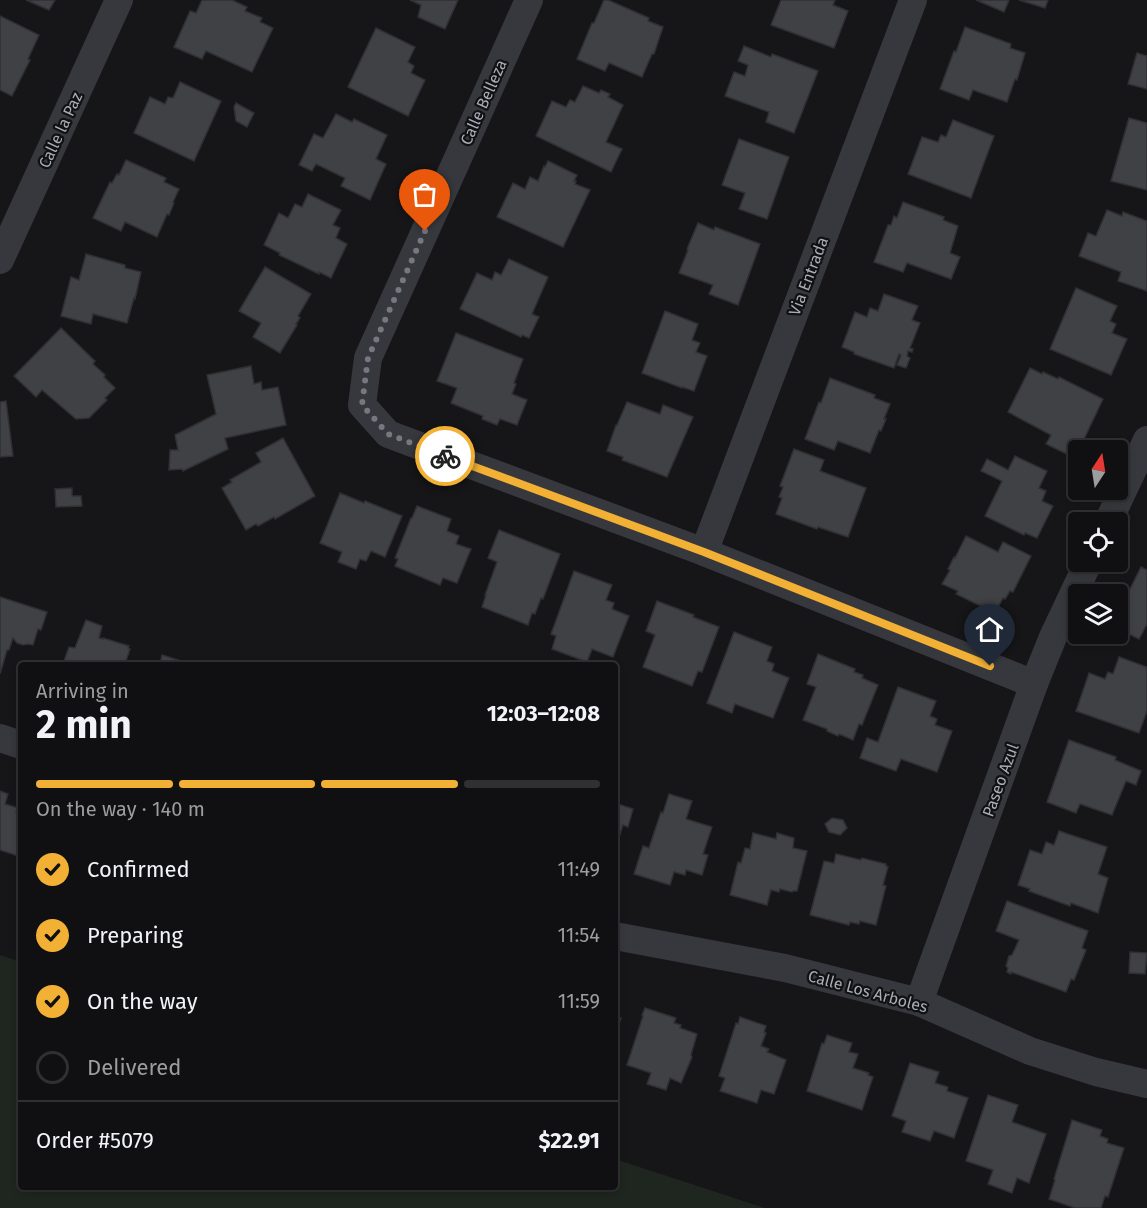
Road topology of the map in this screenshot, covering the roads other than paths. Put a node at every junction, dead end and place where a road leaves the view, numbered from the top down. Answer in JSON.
{"nodes":[{"id":1,"x":119,"y":0,"type":"edge"},
{"id":2,"x":529,"y":0,"type":"edge"},
{"id":3,"x":913,"y":0,"type":"edge"},
{"id":4,"x":0,"y":260,"type":"edge"},
{"id":5,"x":1147,"y":440,"type":"edge"},
{"id":6,"x":1113,"y":512,"type":"edge"},
{"id":7,"x":704,"y":552,"type":"junction"},
{"id":8,"x":1084,"y":572,"type":"edge"},
{"id":9,"x":1034,"y":684,"type":"junction"},
{"id":10,"x":0,"y":738,"type":"edge"},
{"id":11,"x":18,"y":744,"type":"edge"},
{"id":12,"x":618,"y":937,"type":"edge"},
{"id":13,"x":919,"y":1002,"type":"junction"},
{"id":14,"x":1147,"y":1084,"type":"edge"}],
"edges":[{"from":1,"to":4,"type":"street","name":"Calle la Paz"},
{"from":2,"to":7,"type":"street","name":"Calle Belleza"},
{"from":3,"to":7,"type":"street","name":"Via Entrada"},
{"from":5,"to":6,"type":"street"},
{"from":7,"to":9,"type":"street"},
{"from":8,"to":9,"type":"street","name":"Paseo Azul"},
{"from":9,"to":13,"type":"street","name":"Paseo Azul"},
{"from":10,"to":11,"type":"street"},
{"from":12,"to":13,"type":"street","name":"Calle Los Arboles"},
{"from":13,"to":14,"type":"street","name":"Calle Los Arboles"}]}
